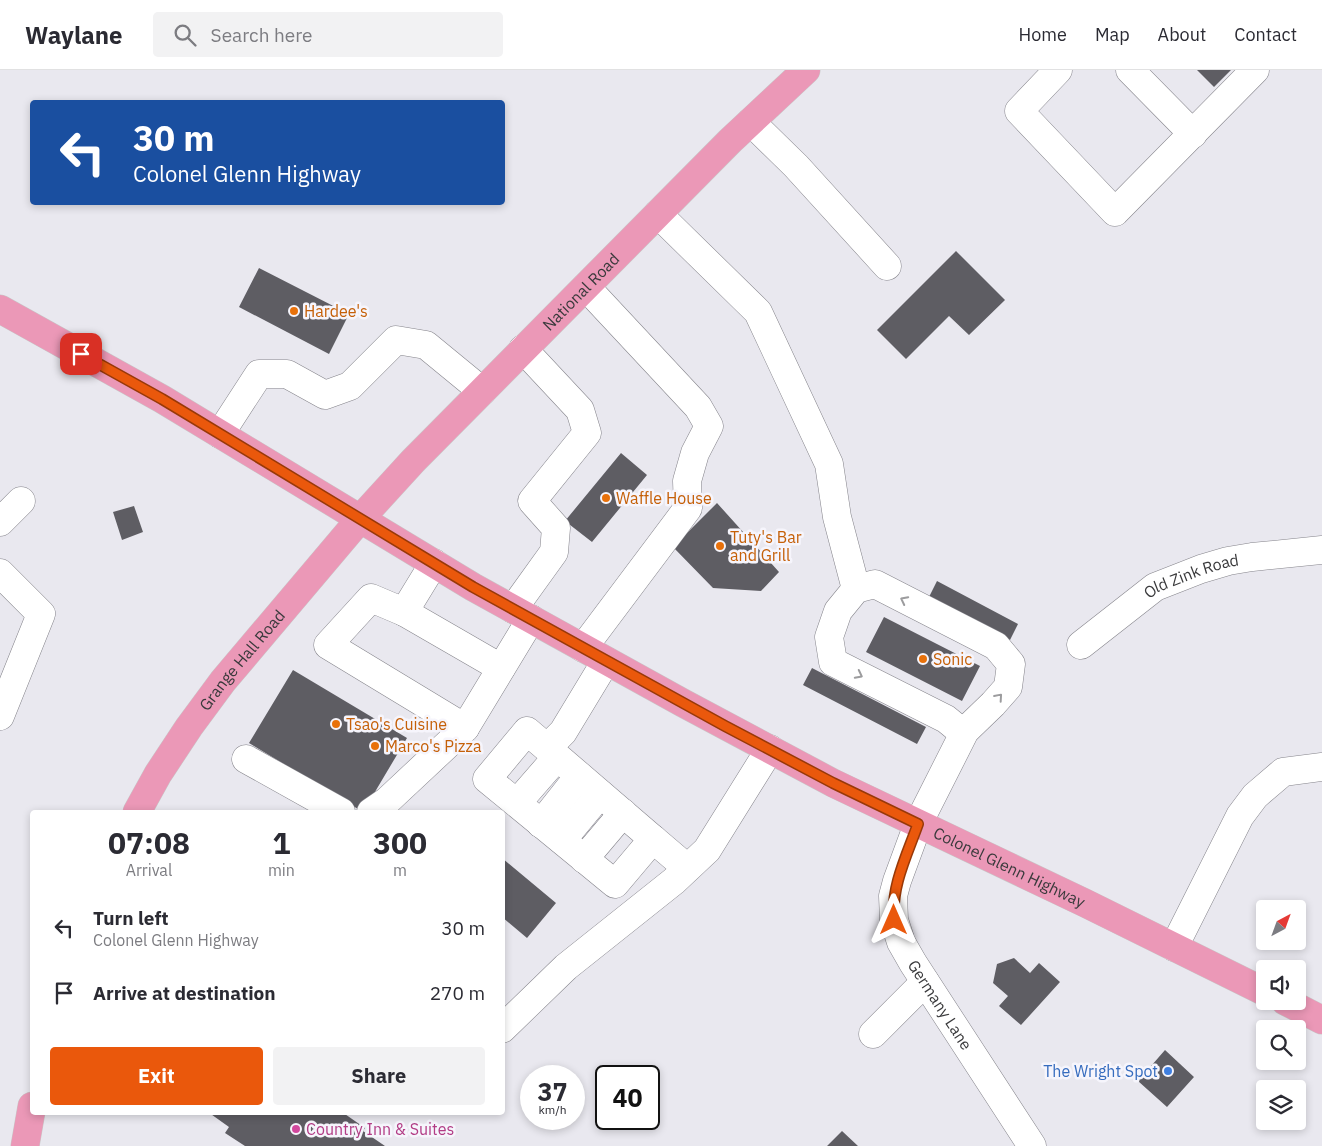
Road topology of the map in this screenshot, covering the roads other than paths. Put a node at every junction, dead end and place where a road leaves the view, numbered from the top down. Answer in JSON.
{"nodes":[{"id":1,"x":806,"y":70,"type":"edge"},
{"id":2,"x":1058,"y":70,"type":"edge"},
{"id":3,"x":1130,"y":70,"type":"edge"},
{"id":4,"x":1255,"y":70,"type":"edge"},
{"id":5,"x":751,"y":122,"type":"junction"},
{"id":6,"x":1193,"y":134,"type":"junction"},
{"id":7,"x":658,"y":214,"type":"junction"},
{"id":8,"x":887,"y":266,"type":"dead end"},
{"id":9,"x":586,"y":287,"type":"junction"},
{"id":10,"x":0,"y":309,"type":"edge"},
{"id":11,"x":524,"y":349,"type":"junction"},
{"id":12,"x":482,"y":391,"type":"junction"},
{"id":13,"x":220,"y":434,"type":"junction"},
{"id":14,"x":20,"y":501,"type":"dead end"},
{"id":15,"x":360,"y":519,"type":"junction"},
{"id":16,"x":0,"y":522,"type":"edge"},
{"id":17,"x":1322,"y":550,"type":"edge"},
{"id":18,"x":434,"y":563,"type":"junction"},
{"id":19,"x":0,"y":573,"type":"edge"},
{"id":20,"x":856,"y":589,"type":"junction"},
{"id":21,"x":404,"y":612,"type":"junction"},
{"id":22,"x":522,"y":614,"type":"junction"},
{"id":23,"x":1080,"y":645,"type":"dead end"},
{"id":24,"x":594,"y":654,"type":"junction"},
{"id":25,"x":501,"y":668,"type":"junction"},
{"id":26,"x":0,"y":716,"type":"edge"},
{"id":27,"x":465,"y":728,"type":"junction"},
{"id":28,"x":964,"y":731,"type":"junction"},
{"id":29,"x":770,"y":749,"type":"junction"},
{"id":30,"x":552,"y":752,"type":"junction"},
{"id":31,"x":246,"y":759,"type":"dead end"},
{"id":32,"x":1322,"y":767,"type":"edge"},
{"id":33,"x":579,"y":776,"type":"junction"},
{"id":34,"x":600,"y":794,"type":"junction"},
{"id":35,"x":517,"y":804,"type":"junction"},
{"id":36,"x":138,"y":810,"type":"edge"},
{"id":37,"x":337,"y":810,"type":"edge"},
{"id":38,"x":374,"y":810,"type":"edge"},
{"id":39,"x":623,"y":814,"type":"junction"},
{"id":40,"x":918,"y":824,"type":"junction"},
{"id":41,"x":552,"y":832,"type":"junction"},
{"id":42,"x":653,"y":839,"type":"junction"},
{"id":43,"x":584,"y":859,"type":"junction"},
{"id":44,"x":687,"y":868,"type":"junction"},
{"id":45,"x":614,"y":884,"type":"junction"},
{"id":46,"x":641,"y":908,"type":"junction"},
{"id":47,"x":1174,"y":947,"type":"junction"},
{"id":48,"x":925,"y":982,"type":"junction"},
{"id":49,"x":1256,"y":988,"type":"edge"},
{"id":50,"x":1303,"y":1010,"type":"edge"},
{"id":51,"x":1322,"y":1020,"type":"edge"},
{"id":52,"x":505,"y":1027,"type":"edge"},
{"id":53,"x":873,"y":1034,"type":"dead end"},
{"id":54,"x":30,"y":1115,"type":"edge"},
{"id":55,"x":25,"y":1146,"type":"edge"},
{"id":56,"x":1032,"y":1146,"type":"edge"}],
"edges":[{"from":1,"to":5,"type":"main road","name":"National Road"},
{"from":2,"to":6,"type":"street"},
{"from":3,"to":6,"type":"street"},
{"from":4,"to":6,"type":"street"},
{"from":5,"to":7,"type":"main road","name":"National Road"},
{"from":5,"to":8,"type":"street"},
{"from":7,"to":9,"type":"main road","name":"National Road"},
{"from":7,"to":20,"type":"street"},
{"from":9,"to":11,"type":"main road","name":"National Road"},
{"from":9,"to":24,"type":"street"},
{"from":10,"to":13,"type":"main road","name":"Colonel Glenn Highway"},
{"from":11,"to":12,"type":"main road","name":"National Road"},
{"from":11,"to":22,"type":"street"},
{"from":12,"to":13,"type":"street"},
{"from":12,"to":15,"type":"main road","name":"National Road"},
{"from":13,"to":15,"type":"main road","name":"Colonel Glenn Highway"},
{"from":14,"to":16,"type":"street"},
{"from":15,"to":18,"type":"main road","name":"Colonel Glenn Highway"},
{"from":15,"to":36,"type":"main road","name":"Grange Hall Road"},
{"from":17,"to":23,"type":"street","name":"Old Zink Road"},
{"from":18,"to":21,"type":"street"},
{"from":18,"to":22,"type":"main road","name":"Colonel Glenn Highway"},
{"from":19,"to":26,"type":"street"},
{"from":20,"to":28,"type":"street","one_way":true},
{"from":28,"to":20,"type":"street","one_way":true},
{"from":21,"to":25,"type":"street"},
{"from":21,"to":27,"type":"street"},
{"from":22,"to":24,"type":"main road","name":"Colonel Glenn Highway"},
{"from":22,"to":25,"type":"street"},
{"from":24,"to":29,"type":"main road","name":"Colonel Glenn Highway"},
{"from":24,"to":30,"type":"street"},
{"from":25,"to":27,"type":"street"},
{"from":27,"to":38,"type":"street"},
{"from":28,"to":40,"type":"street","name":"Germany Lane"},
{"from":29,"to":40,"type":"main road","name":"Colonel Glenn Highway"},
{"from":29,"to":44,"type":"street"},
{"from":30,"to":33,"type":"street"},
{"from":30,"to":35,"type":"street"},
{"from":30,"to":35,"type":"street"},
{"from":31,"to":37,"type":"street"},
{"from":32,"to":47,"type":"street"},
{"from":33,"to":34,"type":"street"},
{"from":33,"to":41,"type":"street"},
{"from":34,"to":39,"type":"street"},
{"from":34,"to":41,"type":"street"},
{"from":35,"to":41,"type":"street"},
{"from":39,"to":42,"type":"street"},
{"from":39,"to":43,"type":"street"},
{"from":40,"to":47,"type":"main road","name":"Colonel Glenn Highway"},
{"from":40,"to":48,"type":"street","name":"Germany Lane"},
{"from":41,"to":43,"type":"street"},
{"from":42,"to":44,"type":"street"},
{"from":42,"to":45,"type":"street"},
{"from":43,"to":45,"type":"street"},
{"from":44,"to":46,"type":"street"},
{"from":45,"to":46,"type":"street"},
{"from":46,"to":52,"type":"street"},
{"from":47,"to":49,"type":"main road","name":"Colonel Glenn Highway"},
{"from":48,"to":53,"type":"street"},
{"from":48,"to":56,"type":"street","name":"Germany Lane"},
{"from":50,"to":51,"type":"main road"},
{"from":54,"to":55,"type":"main road"}]}
